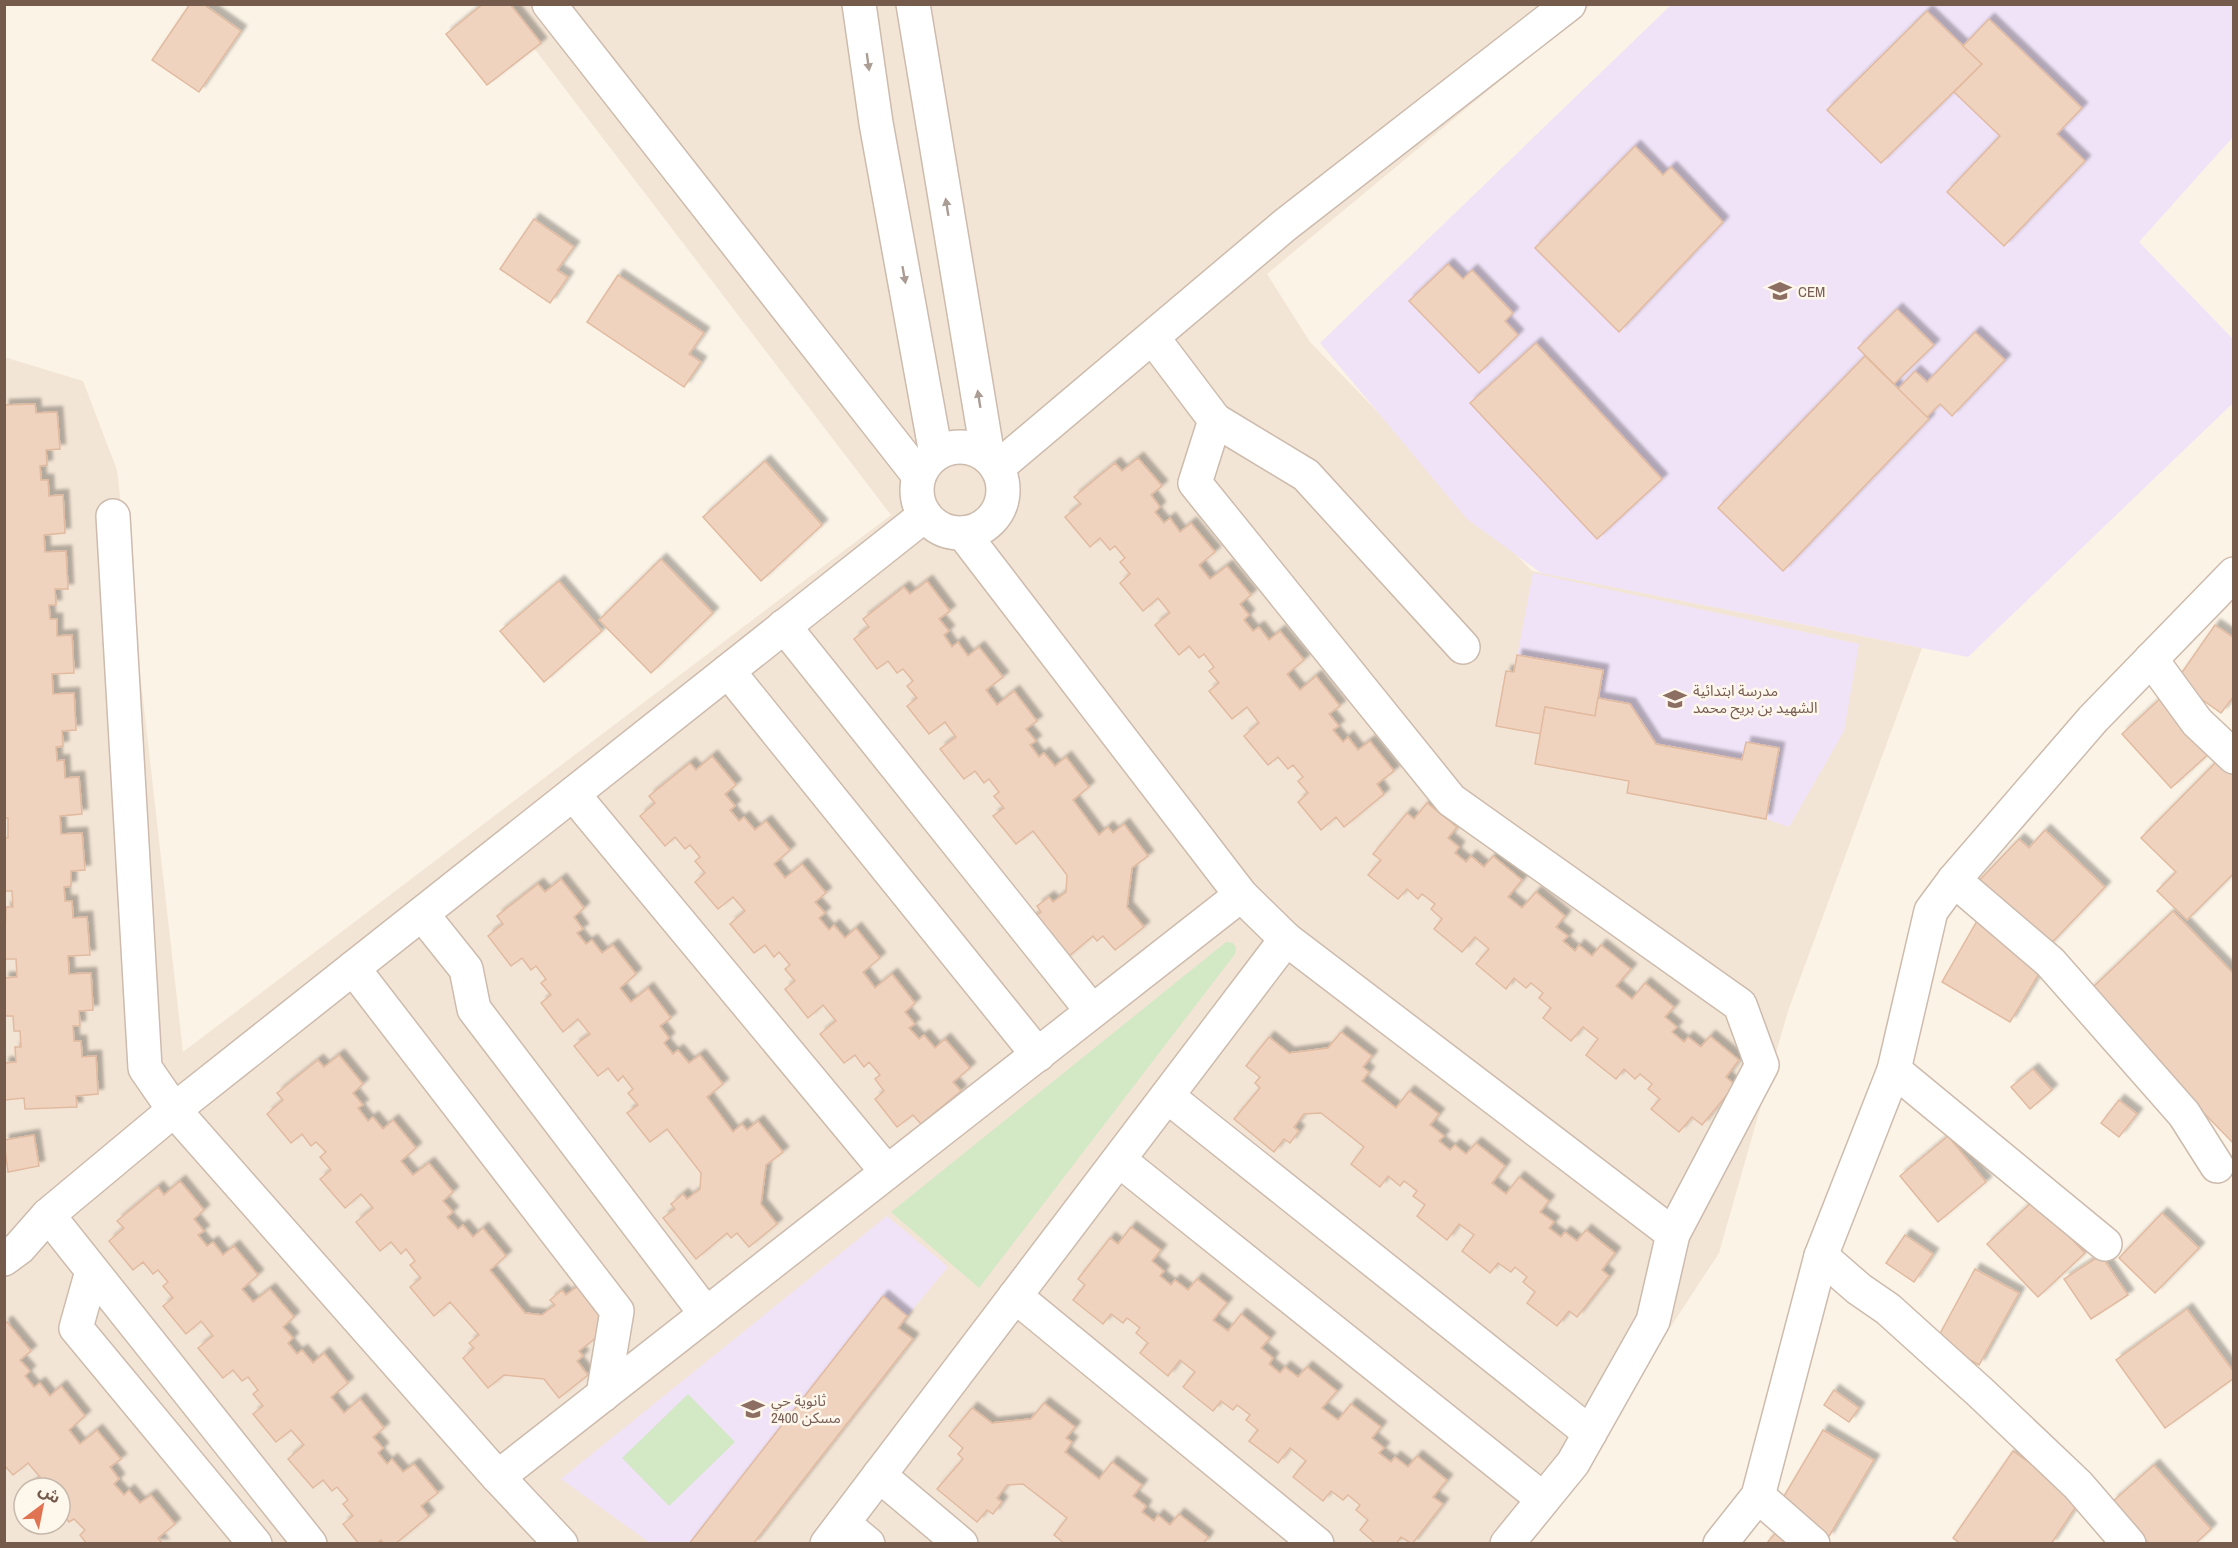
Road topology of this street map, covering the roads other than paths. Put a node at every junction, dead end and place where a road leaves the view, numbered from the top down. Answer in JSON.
{"nodes":[{"id":1,"x":549,"y":4,"type":"edge"},
{"id":2,"x":859,"y":4,"type":"edge"},
{"id":3,"x":913,"y":4,"type":"edge"},
{"id":4,"x":1569,"y":4,"type":"edge"},
{"id":5,"x":1152,"y":338,"type":"junction"},
{"id":6,"x":1215,"y":420,"type":"junction"},
{"id":7,"x":993,"y":463,"type":"junction"},
{"id":8,"x":928,"y":465,"type":"junction"},
{"id":9,"x":925,"y":515,"type":"junction"},
{"id":10,"x":114,"y":516,"type":"dead end"},
{"id":11,"x":963,"y":533,"type":"junction"},
{"id":12,"x":2234,"y":574,"type":"edge"},
{"id":13,"x":784,"y":626,"type":"junction"},
{"id":14,"x":1463,"y":647,"type":"dead end"},
{"id":15,"x":2151,"y":659,"type":"junction"},
{"id":16,"x":728,"y":671,"type":"junction"},
{"id":17,"x":2234,"y":757,"type":"edge"},
{"id":18,"x":573,"y":794,"type":"junction"},
{"id":19,"x":1954,"y":880,"type":"junction"},
{"id":20,"x":1241,"y":895,"type":"junction"},
{"id":21,"x":422,"y":914,"type":"junction"},
{"id":22,"x":1286,"y":939,"type":"junction"},
{"id":23,"x":353,"y":968,"type":"junction"},
{"id":24,"x":1092,"y":1011,"type":"junction"},
{"id":25,"x":1038,"y":1054,"type":"junction"},
{"id":26,"x":1894,"y":1070,"type":"junction"},
{"id":27,"x":1167,"y":1096,"type":"junction"},
{"id":28,"x":174,"y":1110,"type":"junction"},
{"id":29,"x":1119,"y":1160,"type":"junction"},
{"id":30,"x":2217,"y":1166,"type":"dead end"},
{"id":31,"x":887,"y":1172,"type":"junction"},
{"id":32,"x":48,"y":1215,"type":"junction"},
{"id":33,"x":1673,"y":1234,"type":"junction"},
{"id":34,"x":2105,"y":1244,"type":"dead end"},
{"id":35,"x":9,"y":1246,"type":"edge"},
{"id":36,"x":1821,"y":1256,"type":"junction"},
{"id":37,"x":92,"y":1271,"type":"junction"},
{"id":38,"x":1015,"y":1296,"type":"junction"},
{"id":39,"x":706,"y":1314,"type":"junction"},
{"id":40,"x":603,"y":1395,"type":"junction"},
{"id":41,"x":1590,"y":1433,"type":"junction"},
{"id":42,"x":879,"y":1475,"type":"junction"},
{"id":43,"x":498,"y":1477,"type":"junction"},
{"id":44,"x":1758,"y":1496,"type":"junction"},
{"id":45,"x":1543,"y":1499,"type":"junction"},
{"id":46,"x":835,"y":1533,"type":"edge"},
{"id":47,"x":255,"y":1544,"type":"edge"},
{"id":48,"x":310,"y":1544,"type":"edge"},
{"id":49,"x":561,"y":1544,"type":"edge"},
{"id":50,"x":868,"y":1544,"type":"edge"},
{"id":51,"x":961,"y":1544,"type":"edge"},
{"id":52,"x":1317,"y":1544,"type":"edge"},
{"id":53,"x":1507,"y":1544,"type":"edge"},
{"id":54,"x":1720,"y":1544,"type":"edge"},
{"id":55,"x":1813,"y":1544,"type":"edge"},
{"id":56,"x":2128,"y":1544,"type":"edge"}],
"edges":[{"from":1,"to":8,"type":"street"},
{"from":2,"to":8,"type":"street","one_way":true},
{"from":7,"to":3,"type":"street","one_way":true},
{"from":4,"to":5,"type":"street"},
{"from":5,"to":6,"type":"street"},
{"from":5,"to":7,"type":"street"},
{"from":6,"to":14,"type":"street"},
{"from":6,"to":33,"type":"street"},
{"from":7,"to":8,"type":"street"},
{"from":7,"to":11,"type":"street"},
{"from":8,"to":9,"type":"street"},
{"from":9,"to":11,"type":"street"},
{"from":9,"to":13,"type":"street"},
{"from":10,"to":28,"type":"street"},
{"from":11,"to":20,"type":"street"},
{"from":12,"to":15,"type":"street"},
{"from":13,"to":16,"type":"street"},
{"from":13,"to":24,"type":"street"},
{"from":15,"to":17,"type":"street"},
{"from":15,"to":19,"type":"street"},
{"from":16,"to":18,"type":"street"},
{"from":16,"to":25,"type":"street"},
{"from":18,"to":21,"type":"street"},
{"from":18,"to":31,"type":"street"},
{"from":19,"to":26,"type":"street"},
{"from":19,"to":30,"type":"street"},
{"from":20,"to":22,"type":"street"},
{"from":20,"to":24,"type":"street"},
{"from":21,"to":23,"type":"street"},
{"from":21,"to":39,"type":"street"},
{"from":22,"to":27,"type":"street"},
{"from":22,"to":33,"type":"street"},
{"from":23,"to":28,"type":"street"},
{"from":23,"to":40,"type":"street"},
{"from":24,"to":25,"type":"street"},
{"from":25,"to":31,"type":"street"},
{"from":26,"to":34,"type":"street"},
{"from":26,"to":36,"type":"street"},
{"from":27,"to":29,"type":"street"},
{"from":27,"to":41,"type":"street"},
{"from":28,"to":32,"type":"street"},
{"from":28,"to":43,"type":"street"},
{"from":29,"to":38,"type":"street"},
{"from":29,"to":45,"type":"street"},
{"from":31,"to":39,"type":"street"},
{"from":32,"to":35,"type":"street"},
{"from":32,"to":37,"type":"street"},
{"from":33,"to":41,"type":"street"},
{"from":36,"to":44,"type":"street"},
{"from":36,"to":56,"type":"street"},
{"from":37,"to":47,"type":"street"},
{"from":37,"to":48,"type":"street"},
{"from":38,"to":42,"type":"street"},
{"from":38,"to":52,"type":"street"},
{"from":39,"to":40,"type":"street"},
{"from":40,"to":43,"type":"street"},
{"from":41,"to":45,"type":"street"},
{"from":42,"to":46,"type":"street"},
{"from":42,"to":51,"type":"street"},
{"from":43,"to":49,"type":"street"},
{"from":44,"to":54,"type":"street"},
{"from":44,"to":55,"type":"street"},
{"from":45,"to":53,"type":"street"},
{"from":46,"to":50,"type":"street"}]}
